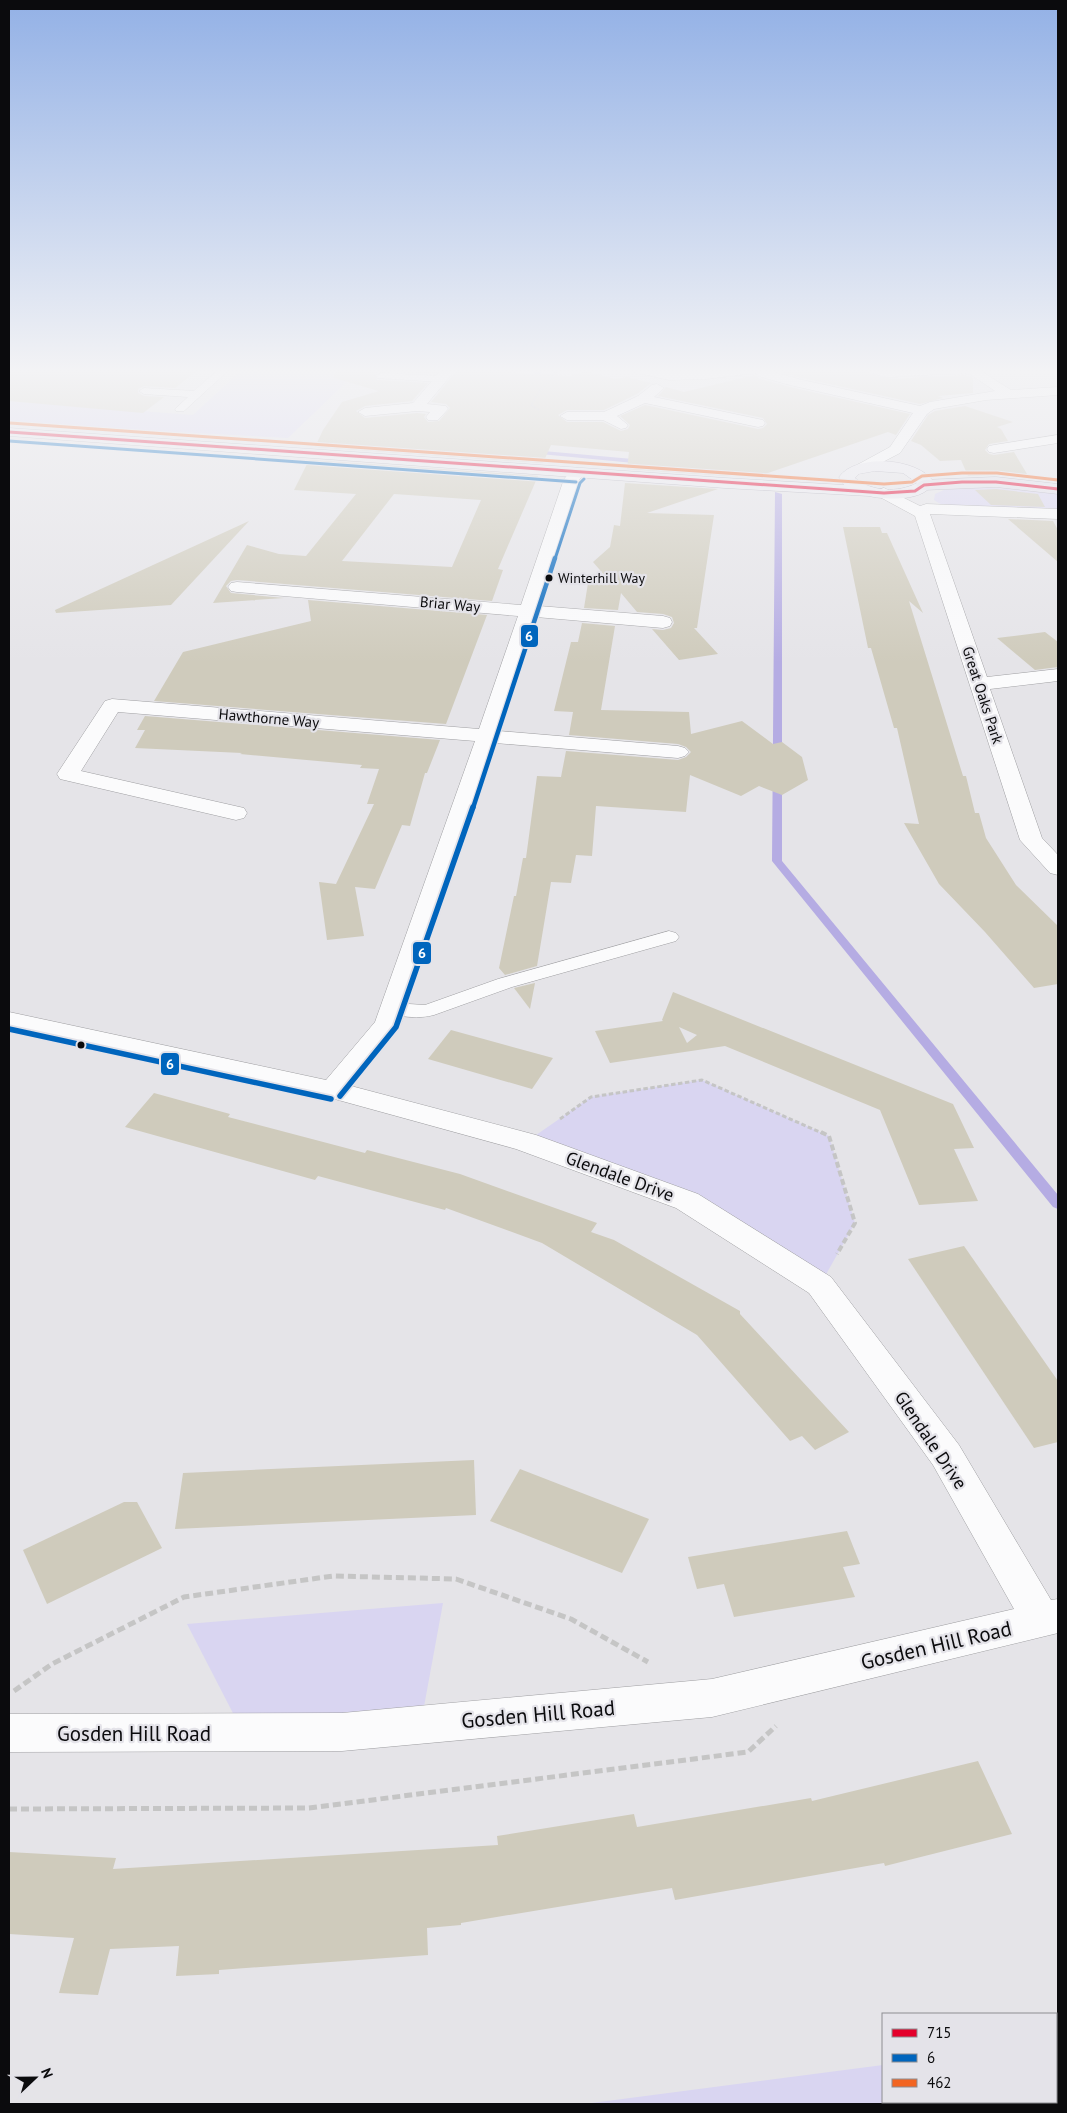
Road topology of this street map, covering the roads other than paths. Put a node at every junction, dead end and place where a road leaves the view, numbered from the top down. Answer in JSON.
{"nodes":[{"id":1,"x":488,"y":467,"type":"edge"},
{"id":2,"x":879,"y":467,"type":"edge"},
{"id":3,"x":890,"y":467,"type":"edge"},
{"id":4,"x":904,"y":467,"type":"edge"},
{"id":5,"x":862,"y":468,"type":"joint"},
{"id":6,"x":906,"y":470,"type":"junction"},
{"id":7,"x":576,"y":473,"type":"junction"},
{"id":8,"x":847,"y":477,"type":"junction"},
{"id":9,"x":784,"y":487,"type":"junction"},
{"id":10,"x":920,"y":488,"type":"junction"},
{"id":11,"x":1058,"y":489,"type":"edge"},
{"id":12,"x":876,"y":492,"type":"junction"},
{"id":13,"x":924,"y":511,"type":"junction"},
{"id":14,"x":1058,"y":514,"type":"edge"},
{"id":15,"x":237,"y":587,"type":"dead end"},
{"id":16,"x":529,"y":610,"type":"junction"},
{"id":17,"x":664,"y":622,"type":"dead end"},
{"id":18,"x":1058,"y":675,"type":"edge"},
{"id":19,"x":980,"y":684,"type":"junction"},
{"id":20,"x":486,"y":735,"type":"junction"},
{"id":21,"x":678,"y":752,"type":"dead end"},
{"id":22,"x":236,"y":813,"type":"dead end"},
{"id":23,"x":1058,"y":868,"type":"edge"},
{"id":24,"x":669,"y":937,"type":"dead end"},
{"id":25,"x":393,"y":1009,"type":"junction"},
{"id":26,"x":9,"y":1020,"type":"edge"},
{"id":27,"x":333,"y":1090,"type":"junction"},
{"id":28,"x":1050,"y":1619,"type":"edge"},
{"id":29,"x":9,"y":1733,"type":"edge"}],
"edges":[{"from":1,"to":7,"type":"main road"},
{"from":2,"to":5,"type":"main road"},
{"from":3,"to":6,"type":"main road"},
{"from":4,"to":6,"type":"street"},
{"from":5,"to":8,"type":"main road"},
{"from":6,"to":10,"type":"main road"},
{"from":7,"to":9,"type":"main road"},
{"from":7,"to":16,"type":"street"},
{"from":8,"to":9,"type":"main road"},
{"from":8,"to":12,"type":"main road"},
{"from":9,"to":12,"type":"main road"},
{"from":10,"to":11,"type":"highway"},
{"from":10,"to":12,"type":"main road"},
{"from":10,"to":13,"type":"street","name":"Great Oaks Park"},
{"from":12,"to":13,"type":"street"},
{"from":13,"to":14,"type":"street"},
{"from":13,"to":19,"type":"street","name":"Great Oaks Park"},
{"from":15,"to":16,"type":"street","name":"Briar Way"},
{"from":16,"to":17,"type":"street","name":"Briar Way"},
{"from":16,"to":20,"type":"street"},
{"from":18,"to":19,"type":"street"},
{"from":19,"to":23,"type":"street","name":"Great Oaks Park"},
{"from":20,"to":21,"type":"street","name":"Hawthorne Way"},
{"from":20,"to":22,"type":"street","name":"Hawthorne Way"},
{"from":20,"to":25,"type":"street"},
{"from":24,"to":25,"type":"lane"},
{"from":25,"to":27,"type":"street"},
{"from":26,"to":27,"type":"street","name":"Glendale Drive"},
{"from":27,"to":28,"type":"street","name":"Glendale Drive"},
{"from":28,"to":29,"type":"street","name":"Gosden Hill Road"}]}
